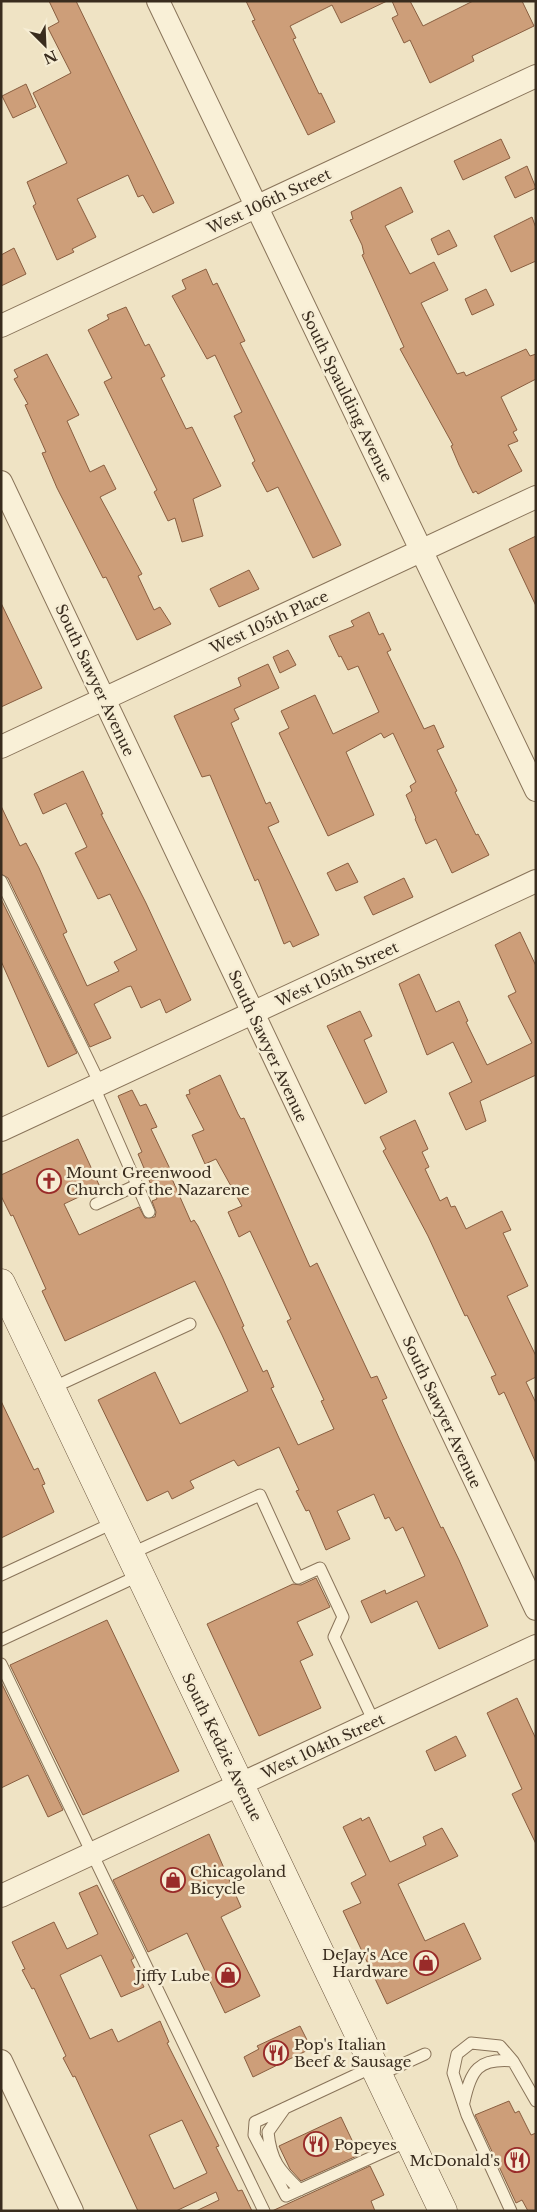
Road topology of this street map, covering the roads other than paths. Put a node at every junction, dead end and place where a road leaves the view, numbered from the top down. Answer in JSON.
{"nodes":[{"id":1,"x":158,"y":1,"type":"edge"},
{"id":2,"x":536,"y":76,"type":"edge"},
{"id":3,"x":256,"y":207,"type":"junction"},
{"id":4,"x":1,"y":326,"type":"edge"},
{"id":5,"x":1,"y":482,"type":"edge"},
{"id":6,"x":536,"y":497,"type":"edge"},
{"id":7,"x":421,"y":550,"type":"junction"},
{"id":8,"x":104,"y":699,"type":"junction"},
{"id":9,"x":1,"y":747,"type":"edge"},
{"id":10,"x":536,"y":790,"type":"edge"},
{"id":11,"x":1,"y":881,"type":"edge"},
{"id":12,"x":536,"y":882,"type":"edge"},
{"id":13,"x":253,"y":1013,"type":"junction"},
{"id":14,"x":97,"y":1086,"type":"junction"},
{"id":15,"x":1,"y":1130,"type":"edge"},
{"id":16,"x":137,"y":1185,"type":"junction"},
{"id":17,"x":96,"y":1204,"type":"dead end"},
{"id":18,"x":149,"y":1212,"type":"dead end"},
{"id":19,"x":1,"y":1283,"type":"edge"},
{"id":20,"x":190,"y":1324,"type":"dead end"},
{"id":21,"x":52,"y":1388,"type":"junction"},
{"id":22,"x":115,"y":1522,"type":"junction"},
{"id":23,"x":135,"y":1564,"type":"junction"},
{"id":24,"x":1,"y":1576,"type":"edge"},
{"id":25,"x":536,"y":1610,"type":"edge"},
{"id":26,"x":1,"y":1640,"type":"edge"},
{"id":27,"x":536,"y":1646,"type":"edge"},
{"id":28,"x":1,"y":1664,"type":"edge"},
{"id":29,"x":374,"y":1722,"type":"junction"},
{"id":30,"x":240,"y":1785,"type":"junction"},
{"id":31,"x":92,"y":1854,"type":"junction"},
{"id":32,"x":1,"y":1896,"type":"edge"},
{"id":33,"x":425,"y":2054,"type":"dead end"},
{"id":34,"x":1,"y":2061,"type":"edge"},
{"id":35,"x":513,"y":2061,"type":"junction"},
{"id":36,"x":377,"y":2071,"type":"junction"},
{"id":37,"x":536,"y":2101,"type":"edge"},
{"id":38,"x":463,"y":2104,"type":"junction"},
{"id":39,"x":286,"y":2107,"type":"junction"},
{"id":40,"x":410,"y":2140,"type":"junction"},
{"id":41,"x":300,"y":2190,"type":"junction"},
{"id":42,"x":72,"y":2211,"type":"edge"},
{"id":43,"x":264,"y":2211,"type":"edge"},
{"id":44,"x":443,"y":2211,"type":"edge"},
{"id":45,"x":511,"y":2211,"type":"edge"}],
"edges":[{"from":1,"to":3,"type":"street","name":"South Spaulding Avenue"},
{"from":2,"to":3,"type":"street","name":"West 106th Street"},
{"from":3,"to":4,"type":"street","name":"West 106th Street"},
{"from":3,"to":7,"type":"street","name":"South Spaulding Avenue"},
{"from":5,"to":8,"type":"street","name":"South Sawyer Avenue"},
{"from":6,"to":7,"type":"street","name":"West 105th Place"},
{"from":7,"to":8,"type":"street","name":"West 105th Place"},
{"from":7,"to":10,"type":"street","name":"South Spaulding Avenue"},
{"from":8,"to":9,"type":"street","name":"West 105th Place"},
{"from":8,"to":13,"type":"street","name":"South Sawyer Avenue"},
{"from":11,"to":14,"type":"lane"},
{"from":12,"to":13,"type":"street","name":"West 105th Street"},
{"from":13,"to":14,"type":"street","name":"West 105th Street"},
{"from":13,"to":25,"type":"street","name":"South Sawyer Avenue"},
{"from":14,"to":15,"type":"street","name":"West 105th Street"},
{"from":14,"to":16,"type":"lane"},
{"from":16,"to":17,"type":"lane"},
{"from":16,"to":18,"type":"lane"},
{"from":19,"to":21,"type":"main road","name":"South Kedzie Avenue"},
{"from":20,"to":21,"type":"lane"},
{"from":21,"to":22,"type":"main road","name":"South Kedzie Avenue"},
{"from":22,"to":23,"type":"main road","name":"South Kedzie Avenue"},
{"from":22,"to":24,"type":"lane"},
{"from":23,"to":26,"type":"lane"},
{"from":23,"to":29,"type":"lane"},
{"from":23,"to":30,"type":"main road","name":"South Kedzie Avenue"},
{"from":27,"to":29,"type":"street","name":"West 104th Street"},
{"from":28,"to":31,"type":"lane"},
{"from":29,"to":30,"type":"street","name":"West 104th Street"},
{"from":30,"to":31,"type":"street","name":"West 104th Street"},
{"from":30,"to":36,"type":"main road","name":"South Kedzie Avenue"},
{"from":31,"to":32,"type":"street","name":"West 104th Street"},
{"from":31,"to":43,"type":"lane"},
{"from":33,"to":36,"type":"lane"},
{"from":34,"to":42,"type":"street"},
{"from":35,"to":37,"type":"lane"},
{"from":35,"to":38,"type":"lane"},
{"from":35,"to":38,"type":"lane"},
{"from":36,"to":39,"type":"lane"},
{"from":36,"to":40,"type":"main road","name":"South Kedzie Avenue"},
{"from":38,"to":45,"type":"lane"},
{"from":39,"to":41,"type":"lane"},
{"from":39,"to":41,"type":"lane"},
{"from":40,"to":41,"type":"lane"},
{"from":40,"to":44,"type":"main road","name":"South Kedzie Avenue"}]}
